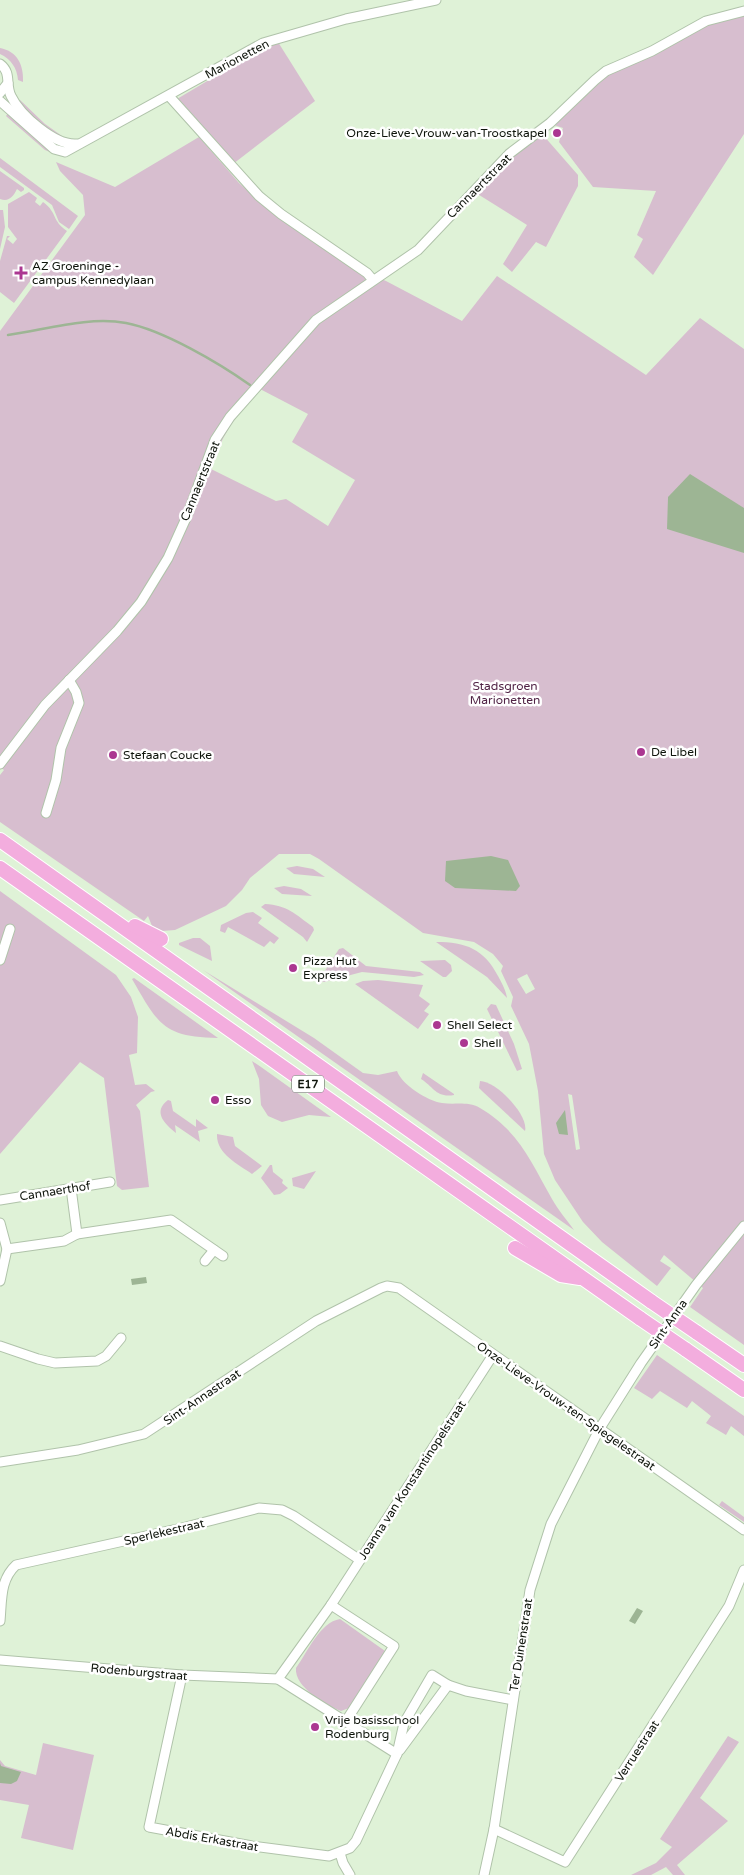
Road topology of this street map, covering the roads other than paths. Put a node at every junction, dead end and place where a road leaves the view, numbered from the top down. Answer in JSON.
{"nodes":[{"id":1,"x":436,"y":0,"type":"edge"},
{"id":2,"x":744,"y":11,"type":"edge"},
{"id":3,"x":0,"y":64,"type":"edge"},
{"id":4,"x":8,"y":84,"type":"junction"},
{"id":5,"x":0,"y":93,"type":"edge"},
{"id":6,"x":169,"y":96,"type":"junction"},
{"id":7,"x":0,"y":101,"type":"edge"},
{"id":8,"x":80,"y":144,"type":"junction"},
{"id":9,"x":373,"y":280,"type":"junction"},
{"id":10,"x":69,"y":680,"type":"junction"},
{"id":11,"x":0,"y":764,"type":"edge"},
{"id":12,"x":46,"y":812,"type":"dead end"},
{"id":13,"x":0,"y":840,"type":"edge"},
{"id":14,"x":0,"y":868,"type":"edge"},
{"id":15,"x":32,"y":891,"type":"junction"},
{"id":16,"x":100,"y":910,"type":"junction"},
{"id":17,"x":10,"y":930,"type":"dead end"},
{"id":18,"x":161,"y":938,"type":"dead end"},
{"id":19,"x":85,"y":939,"type":"dead end"},
{"id":20,"x":0,"y":960,"type":"edge"},
{"id":21,"x":110,"y":1182,"type":"dead end"},
{"id":22,"x":71,"y":1188,"type":"junction"},
{"id":23,"x":0,"y":1200,"type":"edge"},
{"id":24,"x":0,"y":1223,"type":"edge"},
{"id":25,"x":744,"y":1226,"type":"edge"},
{"id":26,"x":77,"y":1234,"type":"junction"},
{"id":27,"x":515,"y":1248,"type":"dead end"},
{"id":28,"x":7,"y":1249,"type":"junction"},
{"id":29,"x":214,"y":1250,"type":"junction"},
{"id":30,"x":605,"y":1255,"type":"dead end"},
{"id":31,"x":223,"y":1256,"type":"dead end"},
{"id":32,"x":205,"y":1261,"type":"dead end"},
{"id":33,"x":613,"y":1274,"type":"junction"},
{"id":34,"x":583,"y":1278,"type":"junction"},
{"id":35,"x":0,"y":1281,"type":"edge"},
{"id":36,"x":387,"y":1286,"type":"joint"},
{"id":37,"x":121,"y":1338,"type":"dead end"},
{"id":38,"x":0,"y":1346,"type":"edge"},
{"id":39,"x":493,"y":1355,"type":"junction"},
{"id":40,"x":744,"y":1365,"type":"edge"},
{"id":41,"x":744,"y":1390,"type":"edge"},
{"id":42,"x":600,"y":1428,"type":"junction"},
{"id":43,"x":0,"y":1462,"type":"edge"},
{"id":44,"x":744,"y":1530,"type":"edge"},
{"id":45,"x":360,"y":1560,"type":"junction"},
{"id":46,"x":744,"y":1570,"type":"edge"},
{"id":47,"x":331,"y":1605,"type":"junction"},
{"id":48,"x":0,"y":1622,"type":"edge"},
{"id":49,"x":0,"y":1660,"type":"edge"},
{"id":50,"x":182,"y":1676,"type":"junction"},
{"id":51,"x":278,"y":1679,"type":"junction"},
{"id":52,"x":448,"y":1685,"type":"junction"},
{"id":53,"x":513,"y":1700,"type":"junction"},
{"id":54,"x":346,"y":1721,"type":"junction"},
{"id":55,"x":397,"y":1754,"type":"junction"},
{"id":56,"x":494,"y":1829,"type":"junction"},
{"id":57,"x":340,"y":1852,"type":"junction"},
{"id":58,"x":350,"y":1875,"type":"edge"},
{"id":59,"x":484,"y":1875,"type":"edge"}],
"edges":[{"from":1,"to":6,"type":"street","name":"Marionetten"},
{"from":2,"to":9,"type":"street","name":"Cannaertstraat"},
{"from":3,"to":4,"type":"street"},
{"from":4,"to":5,"type":"street"},
{"from":4,"to":8,"type":"street"},
{"from":6,"to":8,"type":"street","name":"Marionetten"},
{"from":6,"to":9,"type":"street"},
{"from":7,"to":8,"type":"street","name":"Marionetten"},
{"from":9,"to":10,"type":"street","name":"Cannaertstraat"},
{"from":10,"to":11,"type":"street","name":"Cannaertstraat"},
{"from":10,"to":12,"type":"street"},
{"from":13,"to":16,"type":"highway","number":"E17"},
{"from":14,"to":15,"type":"highway","number":"E17"},
{"from":15,"to":19,"type":"highway"},
{"from":15,"to":34,"type":"highway","number":"E17"},
{"from":16,"to":18,"type":"highway"},
{"from":16,"to":33,"type":"highway","number":"E17"},
{"from":17,"to":20,"type":"street"},
{"from":21,"to":22,"type":"street","name":"Cannaerthof"},
{"from":22,"to":23,"type":"street","name":"Cannaerthof"},
{"from":22,"to":26,"type":"street"},
{"from":24,"to":28,"type":"street"},
{"from":25,"to":42,"type":"street","name":"Sint-Anna"},
{"from":26,"to":28,"type":"street"},
{"from":26,"to":29,"type":"street"},
{"from":27,"to":34,"type":"highway"},
{"from":28,"to":35,"type":"street"},
{"from":29,"to":31,"type":"street"},
{"from":29,"to":32,"type":"street"},
{"from":30,"to":33,"type":"highway"},
{"from":33,"to":40,"type":"highway","number":"E17","bridge":true},
{"from":34,"to":41,"type":"highway","number":"E17","bridge":true},
{"from":36,"to":39,"type":"street","name":"Onze-Lieve-Vrouw-ten-Spiegelestraat"},
{"from":36,"to":43,"type":"street","name":"Sint-Annastraat"},
{"from":37,"to":38,"type":"street"},
{"from":39,"to":42,"type":"street","name":"Onze-Lieve-Vrouw-ten-Spiegelestraat"},
{"from":39,"to":45,"type":"street","name":"Joanna van Konstantinopelstraat"},
{"from":42,"to":44,"type":"street","name":"Onze-Lieve-Vrouw-ten-Spiegelestraat"},
{"from":42,"to":53,"type":"street","name":"Ter Duinenstraat"},
{"from":45,"to":47,"type":"street","name":"Joanna van Konstantinopelstraat"},
{"from":45,"to":48,"type":"street","name":"Sperlekestraat"},
{"from":46,"to":56,"type":"street","name":"Verruestraat"},
{"from":47,"to":51,"type":"street","name":"Joanna van Konstantinopelstraat"},
{"from":47,"to":54,"type":"street"},
{"from":49,"to":50,"type":"street","name":"Rodenburgstraat"},
{"from":50,"to":51,"type":"street","name":"Rodenburgstraat"},
{"from":50,"to":57,"type":"street","name":"Abdis Erkastraat"},
{"from":51,"to":54,"type":"street"},
{"from":52,"to":53,"type":"street"},
{"from":52,"to":55,"type":"street"},
{"from":52,"to":55,"type":"street"},
{"from":53,"to":56,"type":"street","name":"Ter Duinenstraat"},
{"from":54,"to":55,"type":"street"},
{"from":55,"to":57,"type":"street"},
{"from":56,"to":59,"type":"street","name":"Ter Duinenstraat"},
{"from":57,"to":58,"type":"street"}]}
